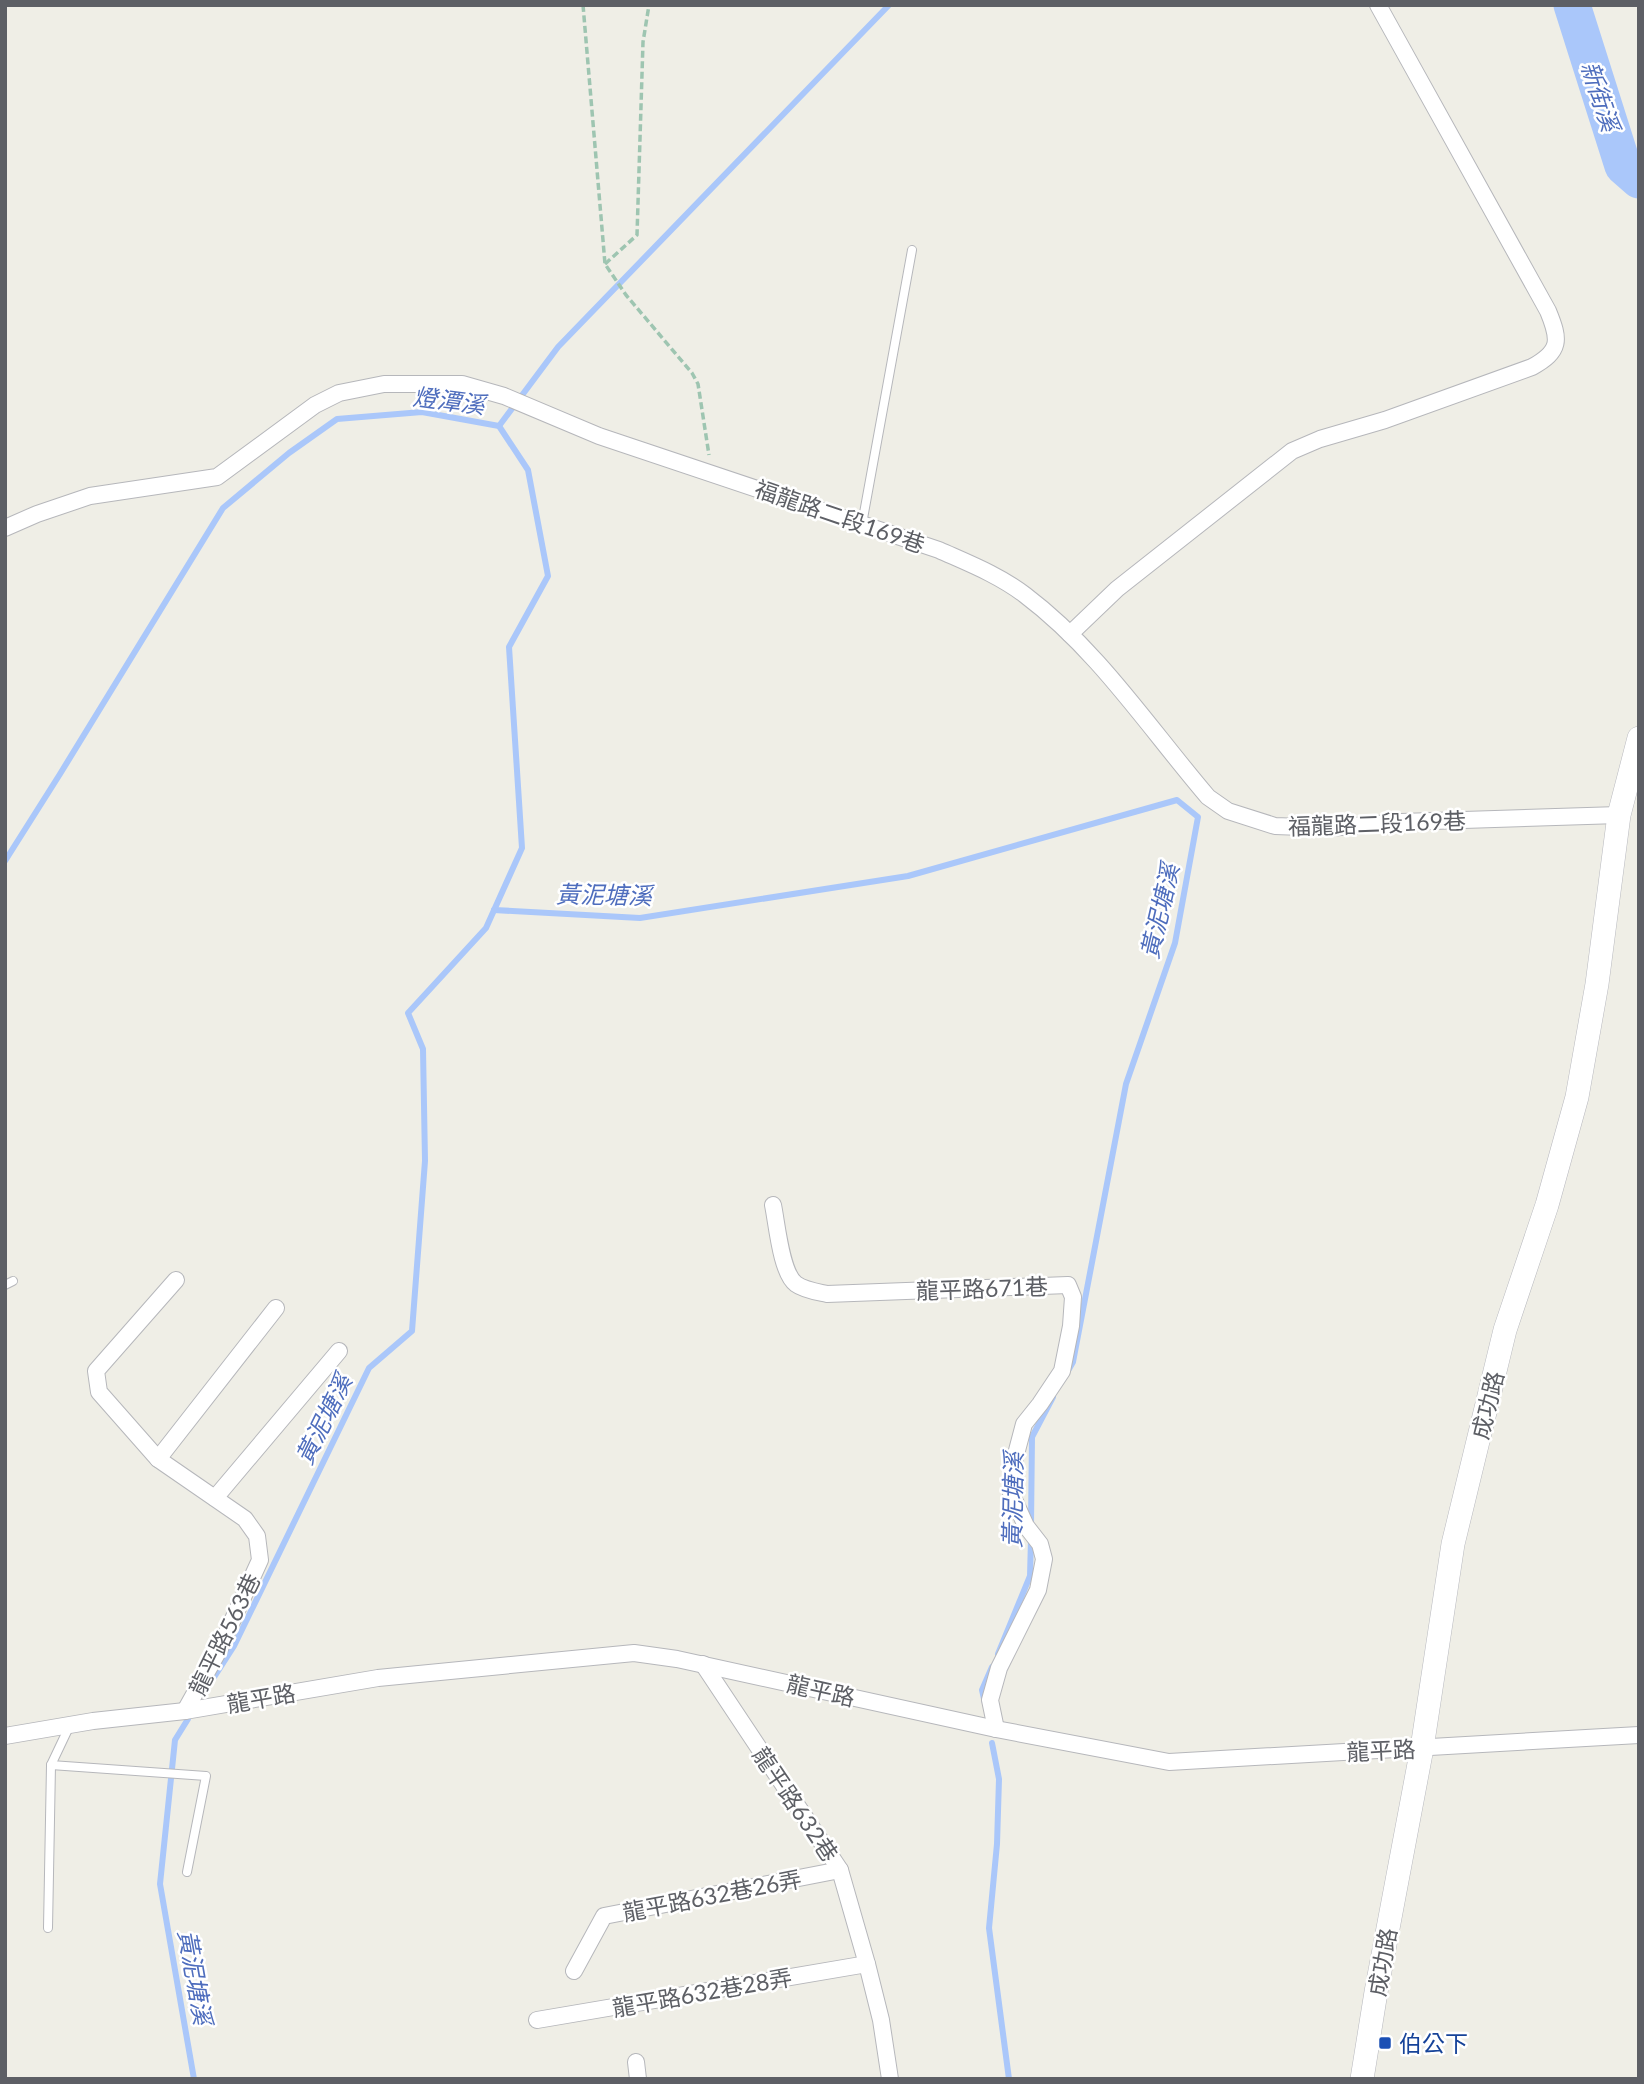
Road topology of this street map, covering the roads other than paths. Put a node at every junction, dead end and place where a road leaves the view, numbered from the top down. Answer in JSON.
{"nodes":[{"id":1,"x":1378,"y":5,"type":"edge"},
{"id":2,"x":912,"y":250,"type":"dead end"},
{"id":3,"x":862,"y":524,"type":"junction"},
{"id":4,"x":5,"y":528,"type":"edge"},
{"id":5,"x":1070,"y":634,"type":"junction"},
{"id":6,"x":1639,"y":738,"type":"edge"},
{"id":7,"x":1619,"y":815,"type":"junction"},
{"id":8,"x":773,"y":1205,"type":"dead end"},
{"id":9,"x":176,"y":1280,"type":"dead end"},
{"id":10,"x":276,"y":1308,"type":"dead end"},
{"id":11,"x":339,"y":1351,"type":"dead end"},
{"id":12,"x":158,"y":1459,"type":"junction"},
{"id":13,"x":215,"y":1498,"type":"junction"},
{"id":14,"x":703,"y":1664,"type":"junction"},
{"id":15,"x":185,"y":1711,"type":"junction"},
{"id":16,"x":70,"y":1725,"type":"junction"},
{"id":17,"x":996,"y":1729,"type":"junction"},
{"id":18,"x":1639,"y":1735,"type":"edge"},
{"id":19,"x":5,"y":1736,"type":"edge"},
{"id":20,"x":1422,"y":1748,"type":"junction"},
{"id":21,"x":51,"y":1765,"type":"junction"},
{"id":22,"x":840,"y":1870,"type":"junction"},
{"id":23,"x":187,"y":1872,"type":"dead end"},
{"id":24,"x":48,"y":1927,"type":"dead end"},
{"id":25,"x":867,"y":1964,"type":"junction"},
{"id":26,"x":574,"y":1971,"type":"dead end"},
{"id":27,"x":537,"y":2020,"type":"dead end"},
{"id":28,"x":886,"y":2077,"type":"edge"},
{"id":29,"x":1362,"y":2079,"type":"edge"}],
"edges":[{"from":1,"to":5,"type":"street"},
{"from":2,"to":3,"type":"lane"},
{"from":3,"to":4,"type":"street","name":"福龍路二段169巷"},
{"from":3,"to":5,"type":"street","name":"福龍路二段169巷"},
{"from":5,"to":7,"type":"street","name":"福龍路二段169巷"},
{"from":6,"to":7,"type":"street","name":"成功路"},
{"from":7,"to":20,"type":"street","name":"成功路"},
{"from":8,"to":17,"type":"street","name":"龍平路671巷"},
{"from":9,"to":12,"type":"street","name":"龍平路563巷"},
{"from":10,"to":12,"type":"street"},
{"from":11,"to":13,"type":"street"},
{"from":12,"to":13,"type":"street","name":"龍平路563巷"},
{"from":13,"to":15,"type":"street","name":"龍平路563巷"},
{"from":14,"to":15,"type":"street","name":"龍平路"},
{"from":14,"to":17,"type":"street","name":"龍平路"},
{"from":14,"to":22,"type":"street","name":"龍平路632巷"},
{"from":15,"to":16,"type":"street","name":"龍平路"},
{"from":16,"to":19,"type":"street","name":"龍平路"},
{"from":16,"to":21,"type":"lane"},
{"from":17,"to":20,"type":"street","name":"龍平路"},
{"from":18,"to":20,"type":"street","name":"龍平路"},
{"from":20,"to":29,"type":"street","name":"成功路"},
{"from":21,"to":23,"type":"lane"},
{"from":21,"to":24,"type":"lane"},
{"from":22,"to":25,"type":"street","name":"龍平路632巷"},
{"from":22,"to":26,"type":"street","name":"龍平路632巷26弄"},
{"from":25,"to":27,"type":"street","name":"龍平路632巷28弄"},
{"from":25,"to":28,"type":"street","name":"龍平路632巷"}]}
